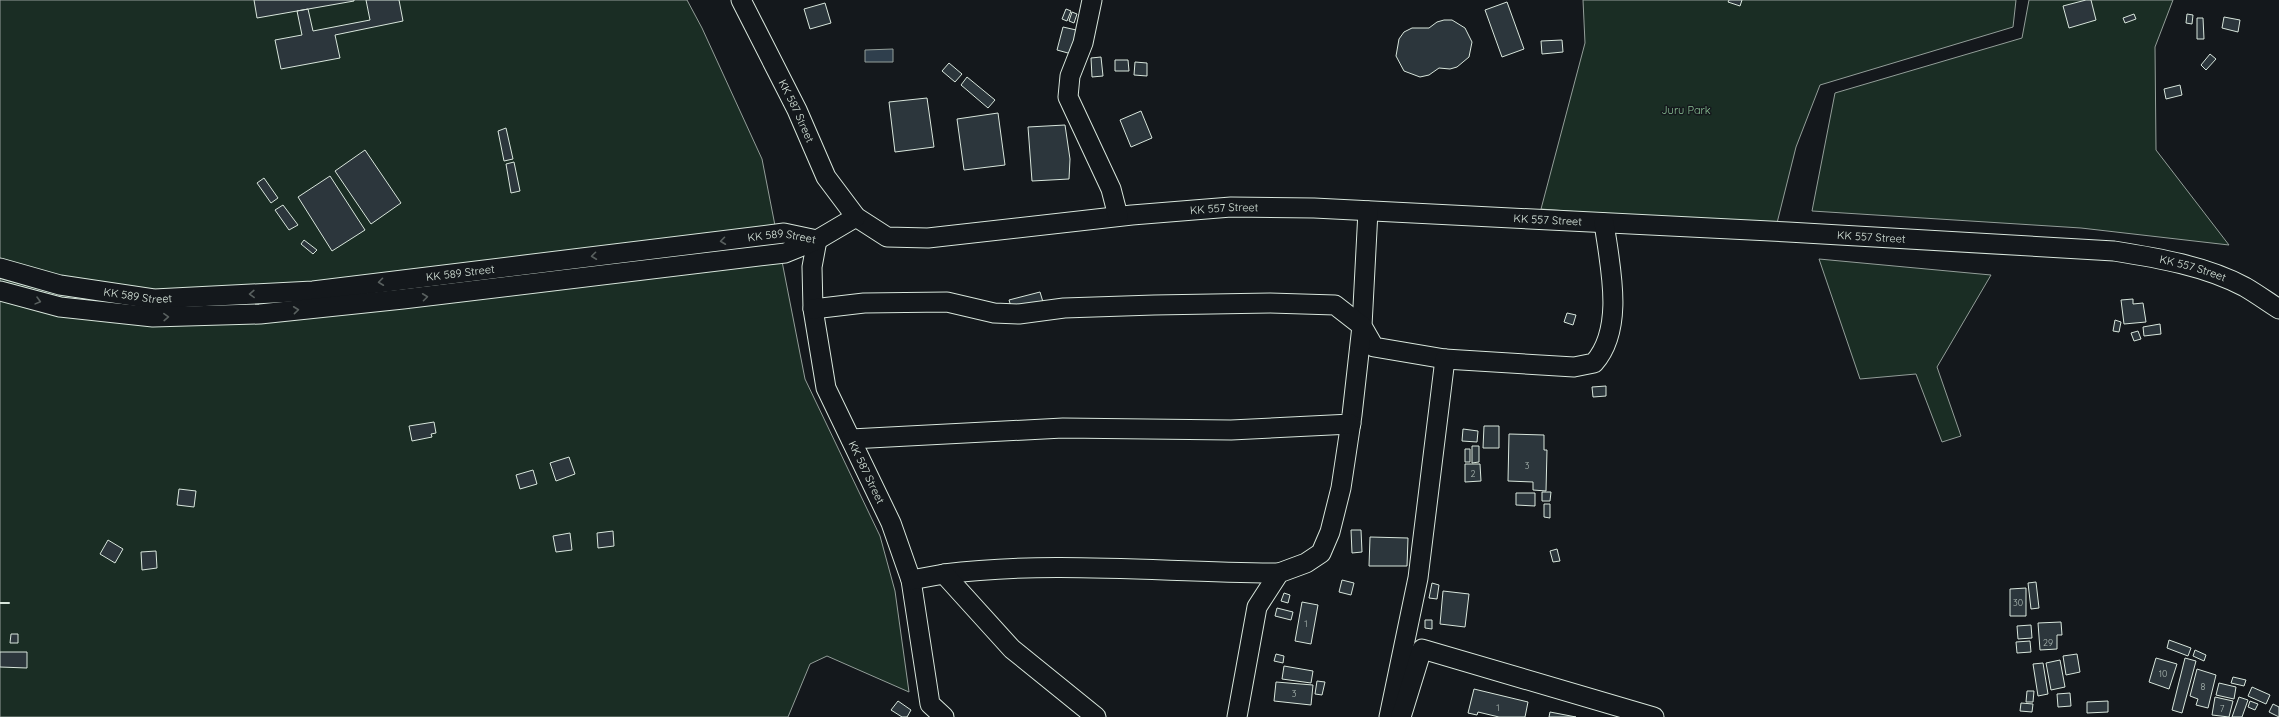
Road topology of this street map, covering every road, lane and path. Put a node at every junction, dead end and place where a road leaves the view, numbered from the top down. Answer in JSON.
{"nodes":[{"id":1,"x":741,"y":0,"type":"edge"},
{"id":2,"x":1092,"y":0,"type":"edge"},
{"id":3,"x":1368,"y":211,"type":"junction"},
{"id":4,"x":1118,"y":216,"type":"junction"},
{"id":5,"x":856,"y":217,"type":"junction"},
{"id":6,"x":1604,"y":223,"type":"junction"},
{"id":7,"x":816,"y":240,"type":"junction"},
{"id":8,"x":0,"y":268,"type":"edge"},
{"id":9,"x":0,"y":291,"type":"edge"},
{"id":10,"x":813,"y":309,"type":"junction"},
{"id":11,"x":2279,"y":309,"type":"edge"},
{"id":12,"x":1362,"y":326,"type":"junction"},
{"id":13,"x":1445,"y":359,"type":"junction"},
{"id":14,"x":1351,"y":424,"type":"junction"},
{"id":15,"x":851,"y":439,"type":"junction"},
{"id":16,"x":1279,"y":573,"type":"junction"},
{"id":17,"x":944,"y":574,"type":"junction"},
{"id":18,"x":911,"y":580,"type":"junction"},
{"id":19,"x":944,"y":717,"type":"edge"},
{"id":20,"x":1096,"y":717,"type":"edge"},
{"id":21,"x":1237,"y":717,"type":"edge"},
{"id":22,"x":1389,"y":717,"type":"edge"},
{"id":23,"x":1401,"y":717,"type":"edge"},
{"id":24,"x":1654,"y":717,"type":"edge"}],
"edges":[{"from":1,"to":5,"type":"street","name":"KK 587 Street"},
{"from":2,"to":4,"type":"street"},
{"from":3,"to":4,"type":"street","name":"KK 557 Street"},
{"from":3,"to":6,"type":"street","name":"KK 557 Street"},
{"from":3,"to":12,"type":"street"},
{"from":4,"to":5,"type":"street","name":"KK 557 Street"},
{"from":5,"to":7,"type":"street"},
{"from":6,"to":11,"type":"street","name":"KK 557 Street"},
{"from":6,"to":13,"type":"street"},
{"from":7,"to":8,"type":"street","name":"KK 589 Street","one_way":true},
{"from":9,"to":7,"type":"street","name":"KK 589 Street","one_way":true},
{"from":7,"to":10,"type":"street","name":"KK 587 Street"},
{"from":10,"to":12,"type":"street"},
{"from":10,"to":15,"type":"street","name":"KK 587 Street"},
{"from":12,"to":13,"type":"street"},
{"from":12,"to":14,"type":"street"},
{"from":13,"to":22,"type":"street"},
{"from":14,"to":15,"type":"street"},
{"from":14,"to":16,"type":"street"},
{"from":15,"to":18,"type":"street","name":"KK 587 Street"},
{"from":16,"to":17,"type":"street"},
{"from":16,"to":21,"type":"street"},
{"from":17,"to":18,"type":"street"},
{"from":17,"to":20,"type":"street"},
{"from":18,"to":19,"type":"street","name":"KK 587 Street"},
{"from":23,"to":24,"type":"street"}]}
